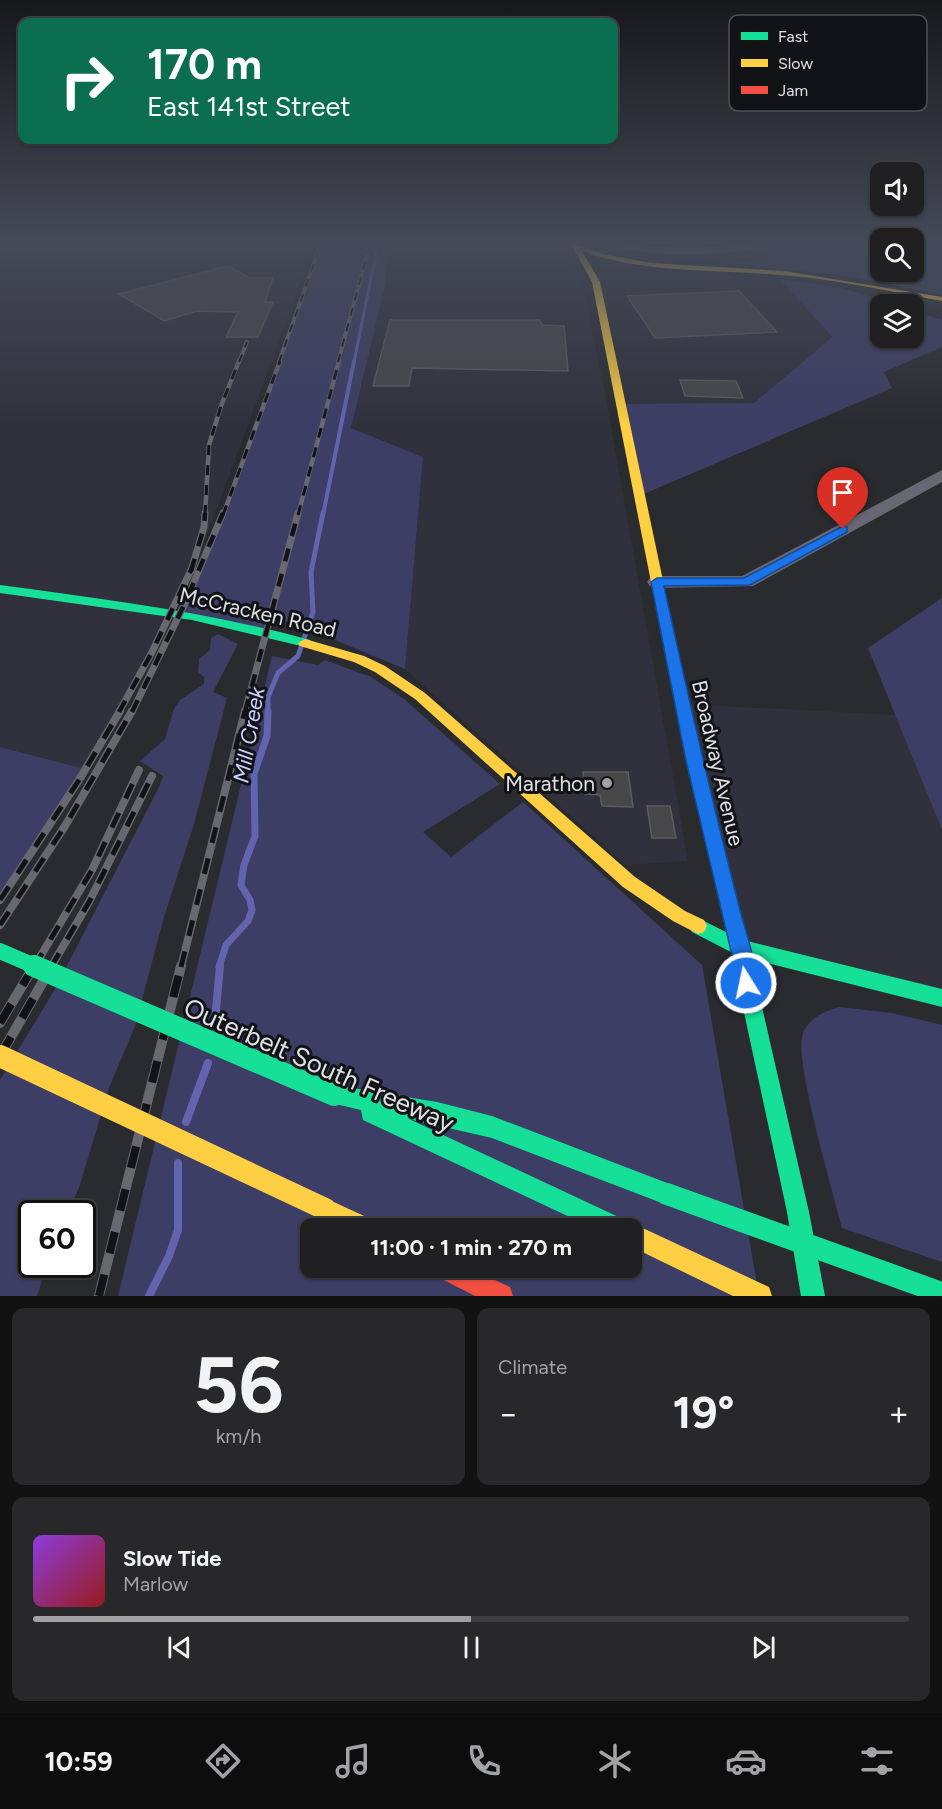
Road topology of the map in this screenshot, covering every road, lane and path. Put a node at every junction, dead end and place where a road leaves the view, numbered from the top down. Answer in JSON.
{"nodes":[{"id":1,"x":601,"y":304,"type":"edge"},
{"id":2,"x":942,"y":475,"type":"edge"},
{"id":3,"x":657,"y":582,"type":"junction"},
{"id":4,"x":0,"y":589,"type":"edge"},
{"id":5,"x":741,"y":948,"type":"junction"},
{"id":6,"x":0,"y":951,"type":"edge"},
{"id":7,"x":942,"y":998,"type":"edge"},
{"id":8,"x":0,"y":1056,"type":"edge"},
{"id":9,"x":334,"y":1095,"type":"junction"},
{"id":10,"x":344,"y":1218,"type":"edge"},
{"id":11,"x":596,"y":1218,"type":"edge"},
{"id":12,"x":642,"y":1240,"type":"edge"},
{"id":13,"x":464,"y":1278,"type":"edge"},
{"id":14,"x":939,"y":1292,"type":"edge"},
{"id":15,"x":501,"y":1296,"type":"edge"},
{"id":16,"x":760,"y":1296,"type":"edge"},
{"id":17,"x":813,"y":1296,"type":"edge"}],
"edges":[{"from":1,"to":3,"type":"main road","name":"Broadway Avenue"},
{"from":2,"to":3,"type":"street"},
{"from":3,"to":5,"type":"main road","name":"Broadway Avenue"},
{"from":4,"to":5,"type":"main road","name":"McCracken Road"},
{"from":5,"to":7,"type":"main road","name":"McCracken Road"},
{"from":5,"to":17,"type":"main road","name":"Broadway Avenue"},
{"from":6,"to":9,"type":"main road","name":"Outerbelt South Freeway","bridge":true},
{"from":8,"to":10,"type":"main road","bridge":true},
{"from":9,"to":11,"type":"main road","name":"Outerbelt South Freeway"},
{"from":9,"to":14,"type":"main road","bridge":true},
{"from":12,"to":16,"type":"main road"},
{"from":13,"to":15,"type":"main road"}]}
